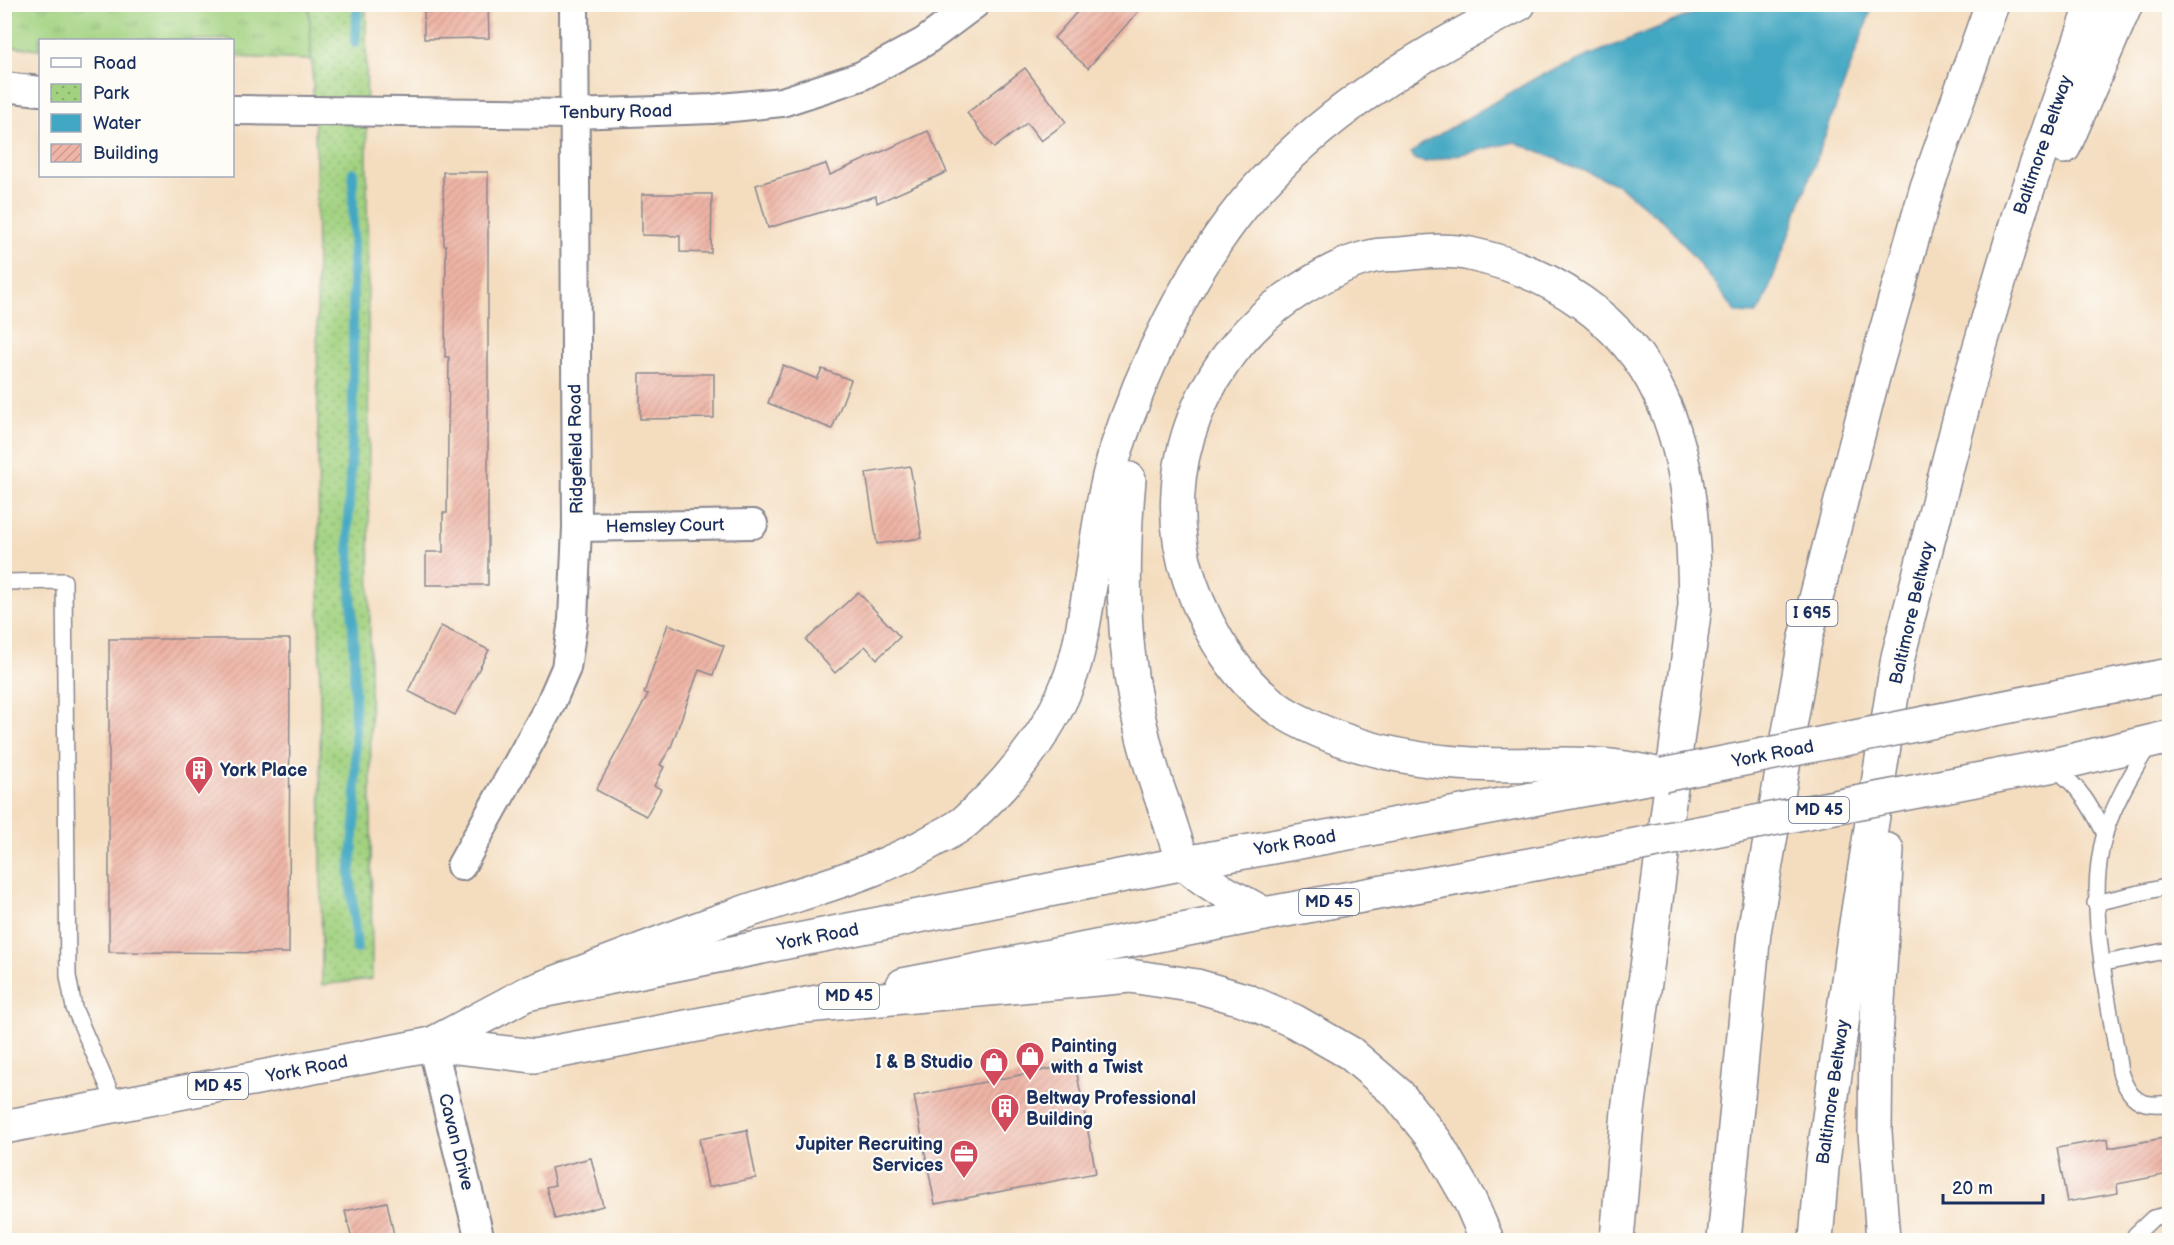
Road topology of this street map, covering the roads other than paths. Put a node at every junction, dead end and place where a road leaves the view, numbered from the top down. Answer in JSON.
{"nodes":[{"id":1,"x":574,"y":4,"type":"edge"},
{"id":2,"x":975,"y":4,"type":"edge"},
{"id":3,"x":1519,"y":4,"type":"edge"},
{"id":4,"x":1992,"y":4,"type":"edge"},
{"id":5,"x":2093,"y":4,"type":"edge"},
{"id":6,"x":2126,"y":4,"type":"edge"},
{"id":7,"x":4,"y":87,"type":"edge"},
{"id":8,"x":39,"y":91,"type":"edge"},
{"id":9,"x":234,"y":110,"type":"edge"},
{"id":10,"x":573,"y":114,"type":"junction"},
{"id":11,"x":1159,"y":342,"type":"junction"},
{"id":12,"x":1966,"y":394,"type":"junction"},
{"id":13,"x":753,"y":524,"type":"dead end"},
{"id":14,"x":577,"y":527,"type":"junction"},
{"id":15,"x":4,"y":582,"type":"edge"},
{"id":16,"x":1898,"y":657,"type":"junction"},
{"id":17,"x":2169,"y":675,"type":"edge"},
{"id":18,"x":2161,"y":739,"type":"edge"},
{"id":19,"x":2049,"y":766,"type":"junction"},
{"id":20,"x":1605,"y":777,"type":"junction"},
{"id":21,"x":2105,"y":834,"type":"junction"},
{"id":22,"x":1185,"y":863,"type":"junction"},
{"id":23,"x":461,"y":866,"type":"dead end"},
{"id":24,"x":2169,"y":886,"type":"edge"},
{"id":25,"x":2095,"y":903,"type":"junction"},
{"id":26,"x":1264,"y":914,"type":"junction"},
{"id":27,"x":2169,"y":950,"type":"edge"},
{"id":28,"x":2104,"y":963,"type":"junction"},
{"id":29,"x":526,"y":994,"type":"junction"},
{"id":30,"x":795,"y":1006,"type":"junction"},
{"id":31,"x":432,"y":1044,"type":"junction"},
{"id":32,"x":2169,"y":1103,"type":"edge"},
{"id":33,"x":116,"y":1105,"type":"junction"},
{"id":34,"x":4,"y":1127,"type":"edge"},
{"id":35,"x":2169,"y":1214,"type":"edge"},
{"id":36,"x":480,"y":1240,"type":"edge"},
{"id":37,"x":1487,"y":1240,"type":"edge"},
{"id":38,"x":1617,"y":1240,"type":"edge"},
{"id":39,"x":1724,"y":1240,"type":"edge"},
{"id":40,"x":1816,"y":1240,"type":"edge"},
{"id":41,"x":1883,"y":1240,"type":"edge"},
{"id":42,"x":2135,"y":1240,"type":"edge"}],
"edges":[{"from":1,"to":10,"type":"street","name":"Ridgefield Road"},
{"from":2,"to":10,"type":"street","name":"Tenbury Road"},
{"from":3,"to":11,"type":"main road"},
{"from":4,"to":39,"type":"main road","number":"I 695"},
{"from":5,"to":12,"type":"main road","name":"Baltimore Beltway"},
{"from":6,"to":12,"type":"main road"},
{"from":7,"to":8,"type":"street"},
{"from":9,"to":10,"type":"street","name":"Tenbury Road"},
{"from":10,"to":14,"type":"street","name":"Ridgefield Road"},
{"from":11,"to":22,"type":"main road"},
{"from":11,"to":29,"type":"main road"},
{"from":12,"to":16,"type":"main road","name":"Baltimore Beltway"},
{"from":13,"to":14,"type":"street","name":"Hemsley Court"},
{"from":14,"to":23,"type":"street","name":"Ridgefield Road"},
{"from":15,"to":33,"type":"lane"},
{"from":16,"to":40,"type":"main road","name":"Baltimore Beltway"},
{"from":16,"to":41,"type":"main road"},
{"from":17,"to":20,"type":"main road","name":"York Road","bridge":true},
{"from":18,"to":19,"type":"main road","name":"York Road","number":"MD 45"},
{"from":18,"to":21,"type":"lane"},
{"from":19,"to":21,"type":"lane"},
{"from":19,"to":26,"type":"main road","name":"York Road","number":"MD 45","bridge":true},
{"from":20,"to":22,"type":"main road","name":"York Road","number":"MD 45"},
{"from":20,"to":38,"type":"main road"},
{"from":21,"to":25,"type":"lane"},
{"from":22,"to":26,"type":"main road"},
{"from":22,"to":29,"type":"main road","name":"York Road","number":"MD 45"},
{"from":24,"to":25,"type":"lane"},
{"from":25,"to":28,"type":"lane"},
{"from":26,"to":30,"type":"main road","name":"York Road","number":"MD 45"},
{"from":27,"to":28,"type":"lane"},
{"from":28,"to":32,"type":"lane"},
{"from":29,"to":31,"type":"main road","name":"York Road","number":"MD 45"},
{"from":30,"to":31,"type":"main road","name":"York Road","number":"MD 45"},
{"from":30,"to":37,"type":"main road"},
{"from":31,"to":33,"type":"main road","name":"York Road","number":"MD 45"},
{"from":31,"to":36,"type":"street","name":"Cavan Drive"},
{"from":33,"to":34,"type":"main road","name":"York Road","number":"MD 45"},
{"from":35,"to":42,"type":"lane"}]}
